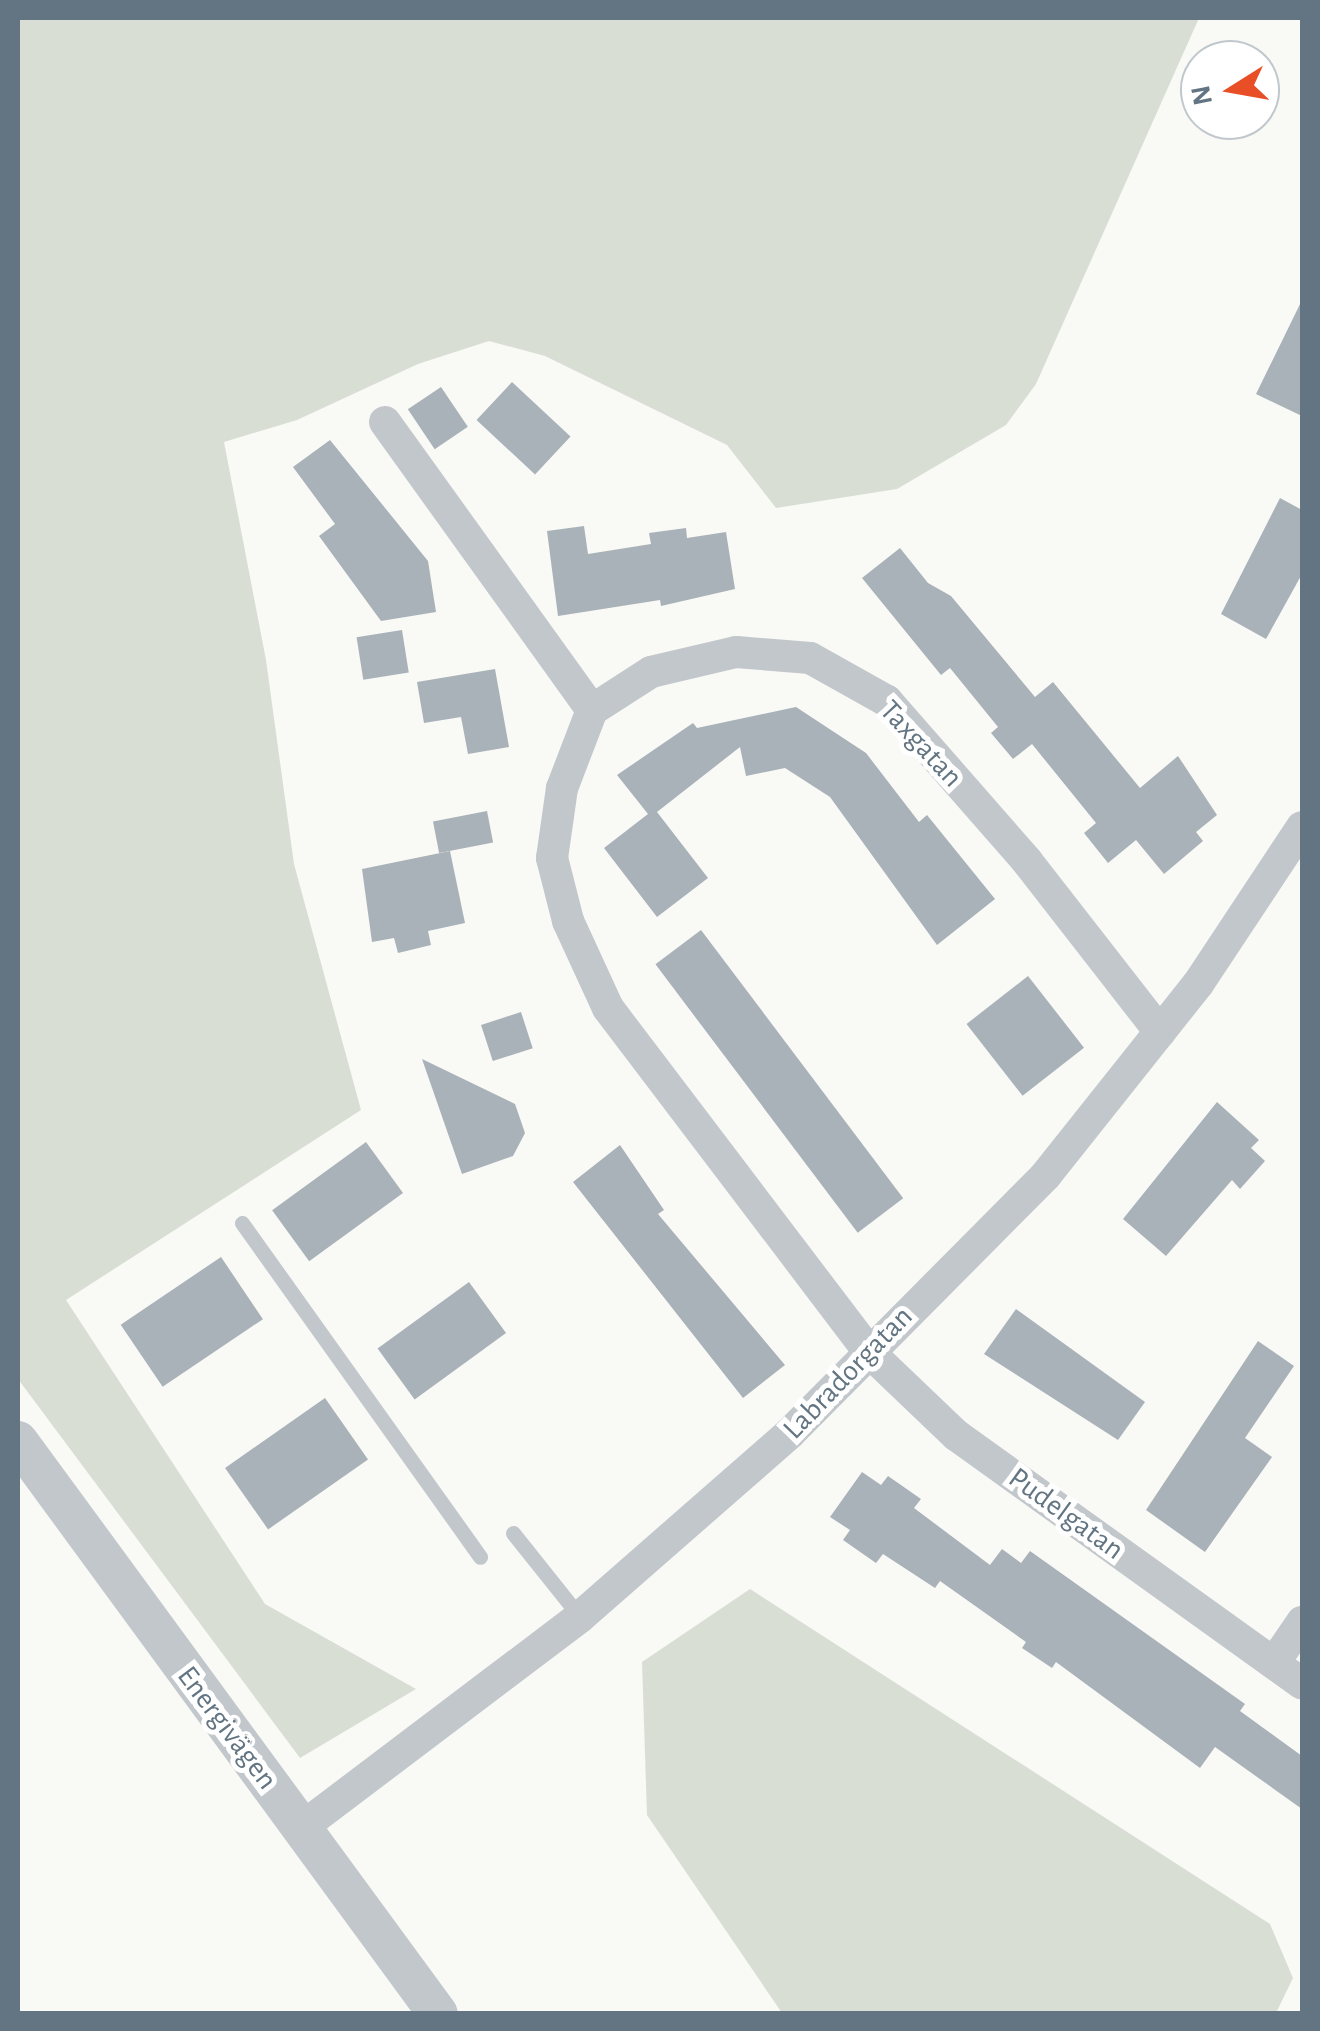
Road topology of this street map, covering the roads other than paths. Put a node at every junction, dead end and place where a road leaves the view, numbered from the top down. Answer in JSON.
{"nodes":[{"id":1,"x":385,"y":422,"type":"dead end"},
{"id":2,"x":592,"y":710,"type":"junction"},
{"id":3,"x":1302,"y":827,"type":"edge"},
{"id":4,"x":1160,"y":1032,"type":"junction"},
{"id":5,"x":242,"y":1223,"type":"dead end"},
{"id":6,"x":868,"y":1351,"type":"junction"},
{"id":7,"x":18,"y":1440,"type":"edge"},
{"id":8,"x":513,"y":1534,"type":"dead end"},
{"id":9,"x":480,"y":1557,"type":"dead end"},
{"id":10,"x":580,"y":1617,"type":"junction"},
{"id":11,"x":1302,"y":1622,"type":"edge"},
{"id":12,"x":1274,"y":1663,"type":"junction"},
{"id":13,"x":1302,"y":1684,"type":"edge"},
{"id":14,"x":302,"y":1828,"type":"junction"},
{"id":15,"x":438,"y":2014,"type":"edge"}],
"edges":[{"from":1,"to":2,"type":"street"},
{"from":2,"to":4,"type":"street","name":"Taxgatan"},
{"from":2,"to":6,"type":"street"},
{"from":3,"to":4,"type":"street","name":"Labradorgatan"},
{"from":4,"to":6,"type":"street","name":"Labradorgatan"},
{"from":5,"to":9,"type":"lane"},
{"from":6,"to":10,"type":"street","name":"Labradorgatan"},
{"from":6,"to":12,"type":"street","name":"Pudelgatan"},
{"from":7,"to":14,"type":"street","name":"Energivägen"},
{"from":8,"to":10,"type":"lane"},
{"from":10,"to":14,"type":"street","name":"Labradorgatan"},
{"from":11,"to":12,"type":"street"},
{"from":12,"to":13,"type":"street","name":"Pudelgatan"},
{"from":14,"to":15,"type":"street","name":"Energivägen"}]}
